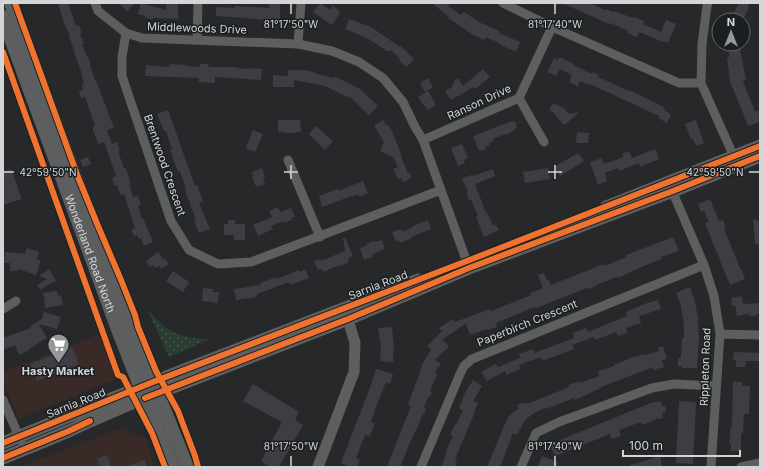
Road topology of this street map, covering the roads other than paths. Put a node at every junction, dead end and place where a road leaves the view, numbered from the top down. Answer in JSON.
{"nodes":[{"id":1,"x":11,"y":3,"type":"edge"},
{"id":2,"x":95,"y":3,"type":"edge"},
{"id":3,"x":198,"y":3,"type":"edge"},
{"id":4,"x":301,"y":3,"type":"edge"},
{"id":5,"x":503,"y":3,"type":"edge"},
{"id":6,"x":708,"y":3,"type":"edge"},
{"id":7,"x":3,"y":17,"type":"edge"},
{"id":8,"x":552,"y":27,"type":"junction"},
{"id":9,"x":126,"y":33,"type":"junction"},
{"id":10,"x":197,"y":40,"type":"junction"},
{"id":11,"x":298,"y":44,"type":"junction"},
{"id":12,"x":701,"y":83,"type":"junction"},
{"id":13,"x":519,"y":98,"type":"junction"},
{"id":14,"x":423,"y":140,"type":"junction"},
{"id":15,"x":544,"y":142,"type":"dead end"},
{"id":16,"x":760,"y":146,"type":"edge"},
{"id":17,"x":760,"y":156,"type":"edge"},
{"id":18,"x":734,"y":157,"type":"junction"},
{"id":19,"x":288,"y":160,"type":"dead end"},
{"id":20,"x":671,"y":186,"type":"junction"},
{"id":21,"x":441,"y":190,"type":"junction"},
{"id":22,"x":320,"y":237,"type":"junction"},
{"id":23,"x":468,"y":265,"type":"junction"},
{"id":24,"x":704,"y":265,"type":"junction"},
{"id":25,"x":16,"y":301,"type":"dead end"},
{"id":26,"x":3,"y":309,"type":"edge"},
{"id":27,"x":348,"y":318,"type":"junction"},
{"id":28,"x":720,"y":334,"type":"junction"},
{"id":29,"x":760,"y":335,"type":"edge"},
{"id":30,"x":716,"y":386,"type":"junction"},
{"id":31,"x":149,"y":390,"type":"junction"},
{"id":32,"x":3,"y":400,"type":"edge"},
{"id":33,"x":19,"y":437,"type":"junction"},
{"id":34,"x":3,"y":443,"type":"edge"},
{"id":35,"x":25,"y":449,"type":"junction"},
{"id":36,"x":3,"y":458,"type":"edge"},
{"id":37,"x":760,"y":463,"type":"edge"},
{"id":38,"x":172,"y":467,"type":"edge"},
{"id":39,"x":187,"y":467,"type":"edge"},
{"id":40,"x":318,"y":467,"type":"edge"},
{"id":41,"x":421,"y":467,"type":"edge"},
{"id":42,"x":521,"y":467,"type":"edge"},
{"id":43,"x":711,"y":467,"type":"edge"},
{"id":44,"x":742,"y":467,"type":"edge"}],
"edges":[{"from":1,"to":31,"type":"main road","name":"Wonderland Road North"},
{"from":2,"to":9,"type":"street","name":"Middlewoods Drive"},
{"from":3,"to":10,"type":"street"},
{"from":4,"to":11,"type":"street"},
{"from":5,"to":8,"type":"street"},
{"from":6,"to":12,"type":"street"},
{"from":7,"to":31,"type":"main road","name":"Wonderland Road North"},
{"from":8,"to":12,"type":"street"},
{"from":8,"to":13,"type":"street","name":"Ranson Drive"},
{"from":9,"to":10,"type":"street","name":"Middlewoods Drive"},
{"from":9,"to":22,"type":"street","name":"Brentwood Crescent"},
{"from":10,"to":11,"type":"street","name":"Middlewoods Drive"},
{"from":11,"to":14,"type":"street","name":"Middlewoods Drive"},
{"from":12,"to":18,"type":"street"},
{"from":13,"to":14,"type":"street","name":"Ranson Drive"},
{"from":13,"to":15,"type":"street"},
{"from":14,"to":21,"type":"street","name":"Middlewoods Drive"},
{"from":16,"to":18,"type":"main road","name":"Sarnia Road"},
{"from":17,"to":20,"type":"main road","name":"Sarnia Road"},
{"from":18,"to":20,"type":"main road","name":"Sarnia Road"},
{"from":19,"to":22,"type":"street"},
{"from":20,"to":23,"type":"main road","name":"Sarnia Road"},
{"from":20,"to":24,"type":"street","name":"Rippleton Road"},
{"from":21,"to":22,"type":"street","name":"Brentwood Crescent"},
{"from":21,"to":23,"type":"street","name":"Middlewoods Drive"},
{"from":23,"to":27,"type":"main road","name":"Sarnia Road"},
{"from":23,"to":31,"type":"main road","name":"Sarnia Road"},
{"from":24,"to":28,"type":"street","name":"Rippleton Road"},
{"from":24,"to":41,"type":"street","name":"Paperbirch Crescent"},
{"from":25,"to":26,"type":"street"},
{"from":27,"to":31,"type":"main road","name":"Sarnia Road"},
{"from":27,"to":40,"type":"street"},
{"from":28,"to":29,"type":"street"},
{"from":28,"to":30,"type":"street","name":"Rippleton Road"},
{"from":30,"to":42,"type":"street"},
{"from":30,"to":43,"type":"street","name":"Rippleton Road"},
{"from":31,"to":33,"type":"main road","name":"Sarnia Road"},
{"from":31,"to":35,"type":"main road","name":"Sarnia Road"},
{"from":31,"to":38,"type":"main road","name":"Wonderland Road North"},
{"from":31,"to":39,"type":"main road","name":"Wonderland Road North"},
{"from":32,"to":33,"type":"street"},
{"from":33,"to":34,"type":"main road","name":"Sarnia Road"},
{"from":33,"to":35,"type":"street"},
{"from":35,"to":36,"type":"main road","name":"Sarnia Road"},
{"from":37,"to":44,"type":"street"}]}
